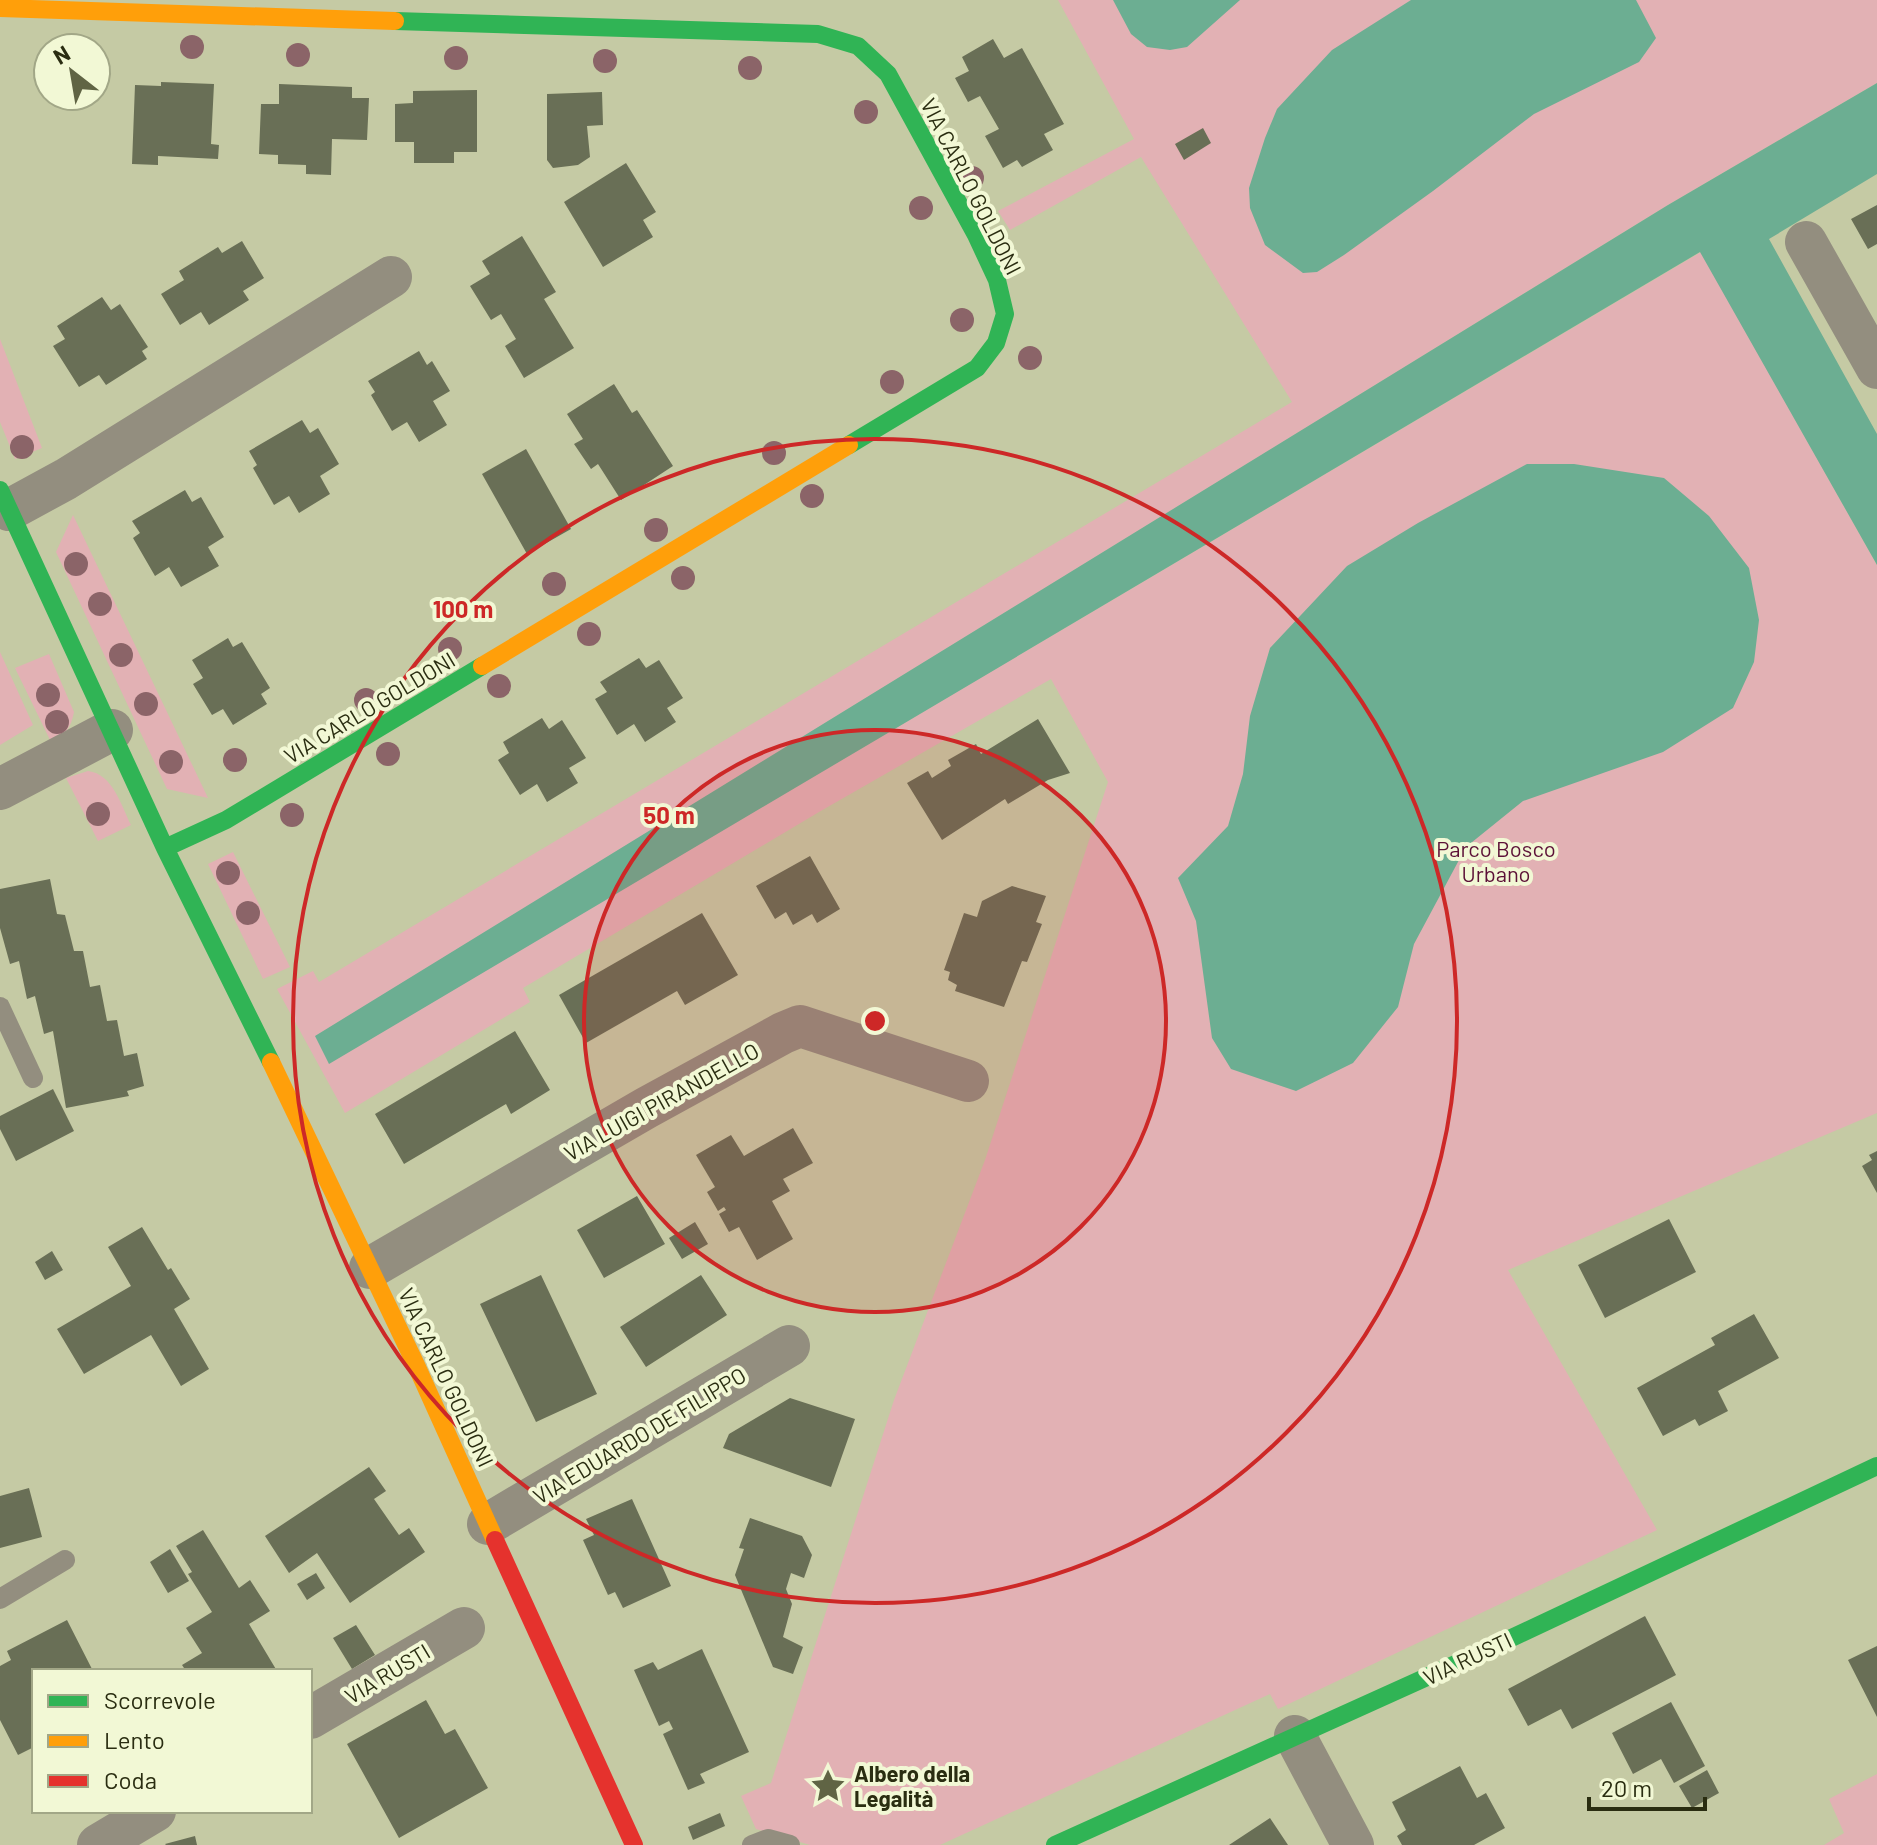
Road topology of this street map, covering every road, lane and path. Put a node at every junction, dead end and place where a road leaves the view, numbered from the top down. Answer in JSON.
{"nodes":[{"id":1,"x":0,"y":8,"type":"edge"},
{"id":2,"x":1806,"y":242,"type":"dead end"},
{"id":3,"x":391,"y":277,"type":"dead end"},
{"id":4,"x":1877,"y":368,"type":"edge"},
{"id":5,"x":4,"y":500,"type":"edge"},
{"id":6,"x":112,"y":730,"type":"junction"},
{"id":7,"x":0,"y":789,"type":"edge"},
{"id":8,"x":165,"y":848,"type":"junction"},
{"id":9,"x":0,"y":1007,"type":"edge"},
{"id":10,"x":33,"y":1078,"type":"dead end"},
{"id":11,"x":968,"y":1081,"type":"dead end"},
{"id":12,"x":370,"y":1268,"type":"junction"},
{"id":13,"x":789,"y":1346,"type":"dead end"},
{"id":14,"x":1873,"y":1477,"type":"edge"},
{"id":15,"x":488,"y":1524,"type":"junction"},
{"id":16,"x":65,"y":1560,"type":"dead end"},
{"id":17,"x":0,"y":1599,"type":"edge"},
{"id":18,"x":464,"y":1628,"type":"dead end"},
{"id":19,"x":312,"y":1717,"type":"edge"},
{"id":20,"x":1295,"y":1736,"type":"junction"},
{"id":21,"x":152,"y":1813,"type":"edge"},
{"id":22,"x":98,"y":1845,"type":"edge"},
{"id":23,"x":634,"y":1845,"type":"edge"},
{"id":24,"x":752,"y":1845,"type":"edge"},
{"id":25,"x":790,"y":1845,"type":"edge"},
{"id":26,"x":1055,"y":1845,"type":"edge"},
{"id":27,"x":1353,"y":1845,"type":"edge"}],
"edges":[{"from":1,"to":8,"type":"street","name":"VIA CARLO GOLDONI"},
{"from":2,"to":4,"type":"street"},
{"from":3,"to":5,"type":"street"},
{"from":5,"to":6,"type":"street","name":"VIA CARLO GOLDONI"},
{"from":6,"to":7,"type":"street"},
{"from":6,"to":8,"type":"street","name":"VIA CARLO GOLDONI"},
{"from":8,"to":12,"type":"street","name":"VIA CARLO GOLDONI"},
{"from":9,"to":10,"type":"lane"},
{"from":11,"to":12,"type":"street","name":"VIA LUIGI PIRANDELLO"},
{"from":12,"to":15,"type":"street","name":"VIA CARLO GOLDONI"},
{"from":13,"to":15,"type":"street","name":"VIA EDUARDO DE FILIPPO"},
{"from":14,"to":20,"type":"street","name":"VIA RUSTI"},
{"from":15,"to":23,"type":"street","name":"VIA CARLO GOLDONI"},
{"from":16,"to":17,"type":"lane"},
{"from":18,"to":19,"type":"street","name":"VIA RUSTI"},
{"from":20,"to":26,"type":"street","name":"VIA RUSTI"},
{"from":20,"to":27,"type":"street"},
{"from":21,"to":22,"type":"street"},
{"from":24,"to":25,"type":"lane"}]}
